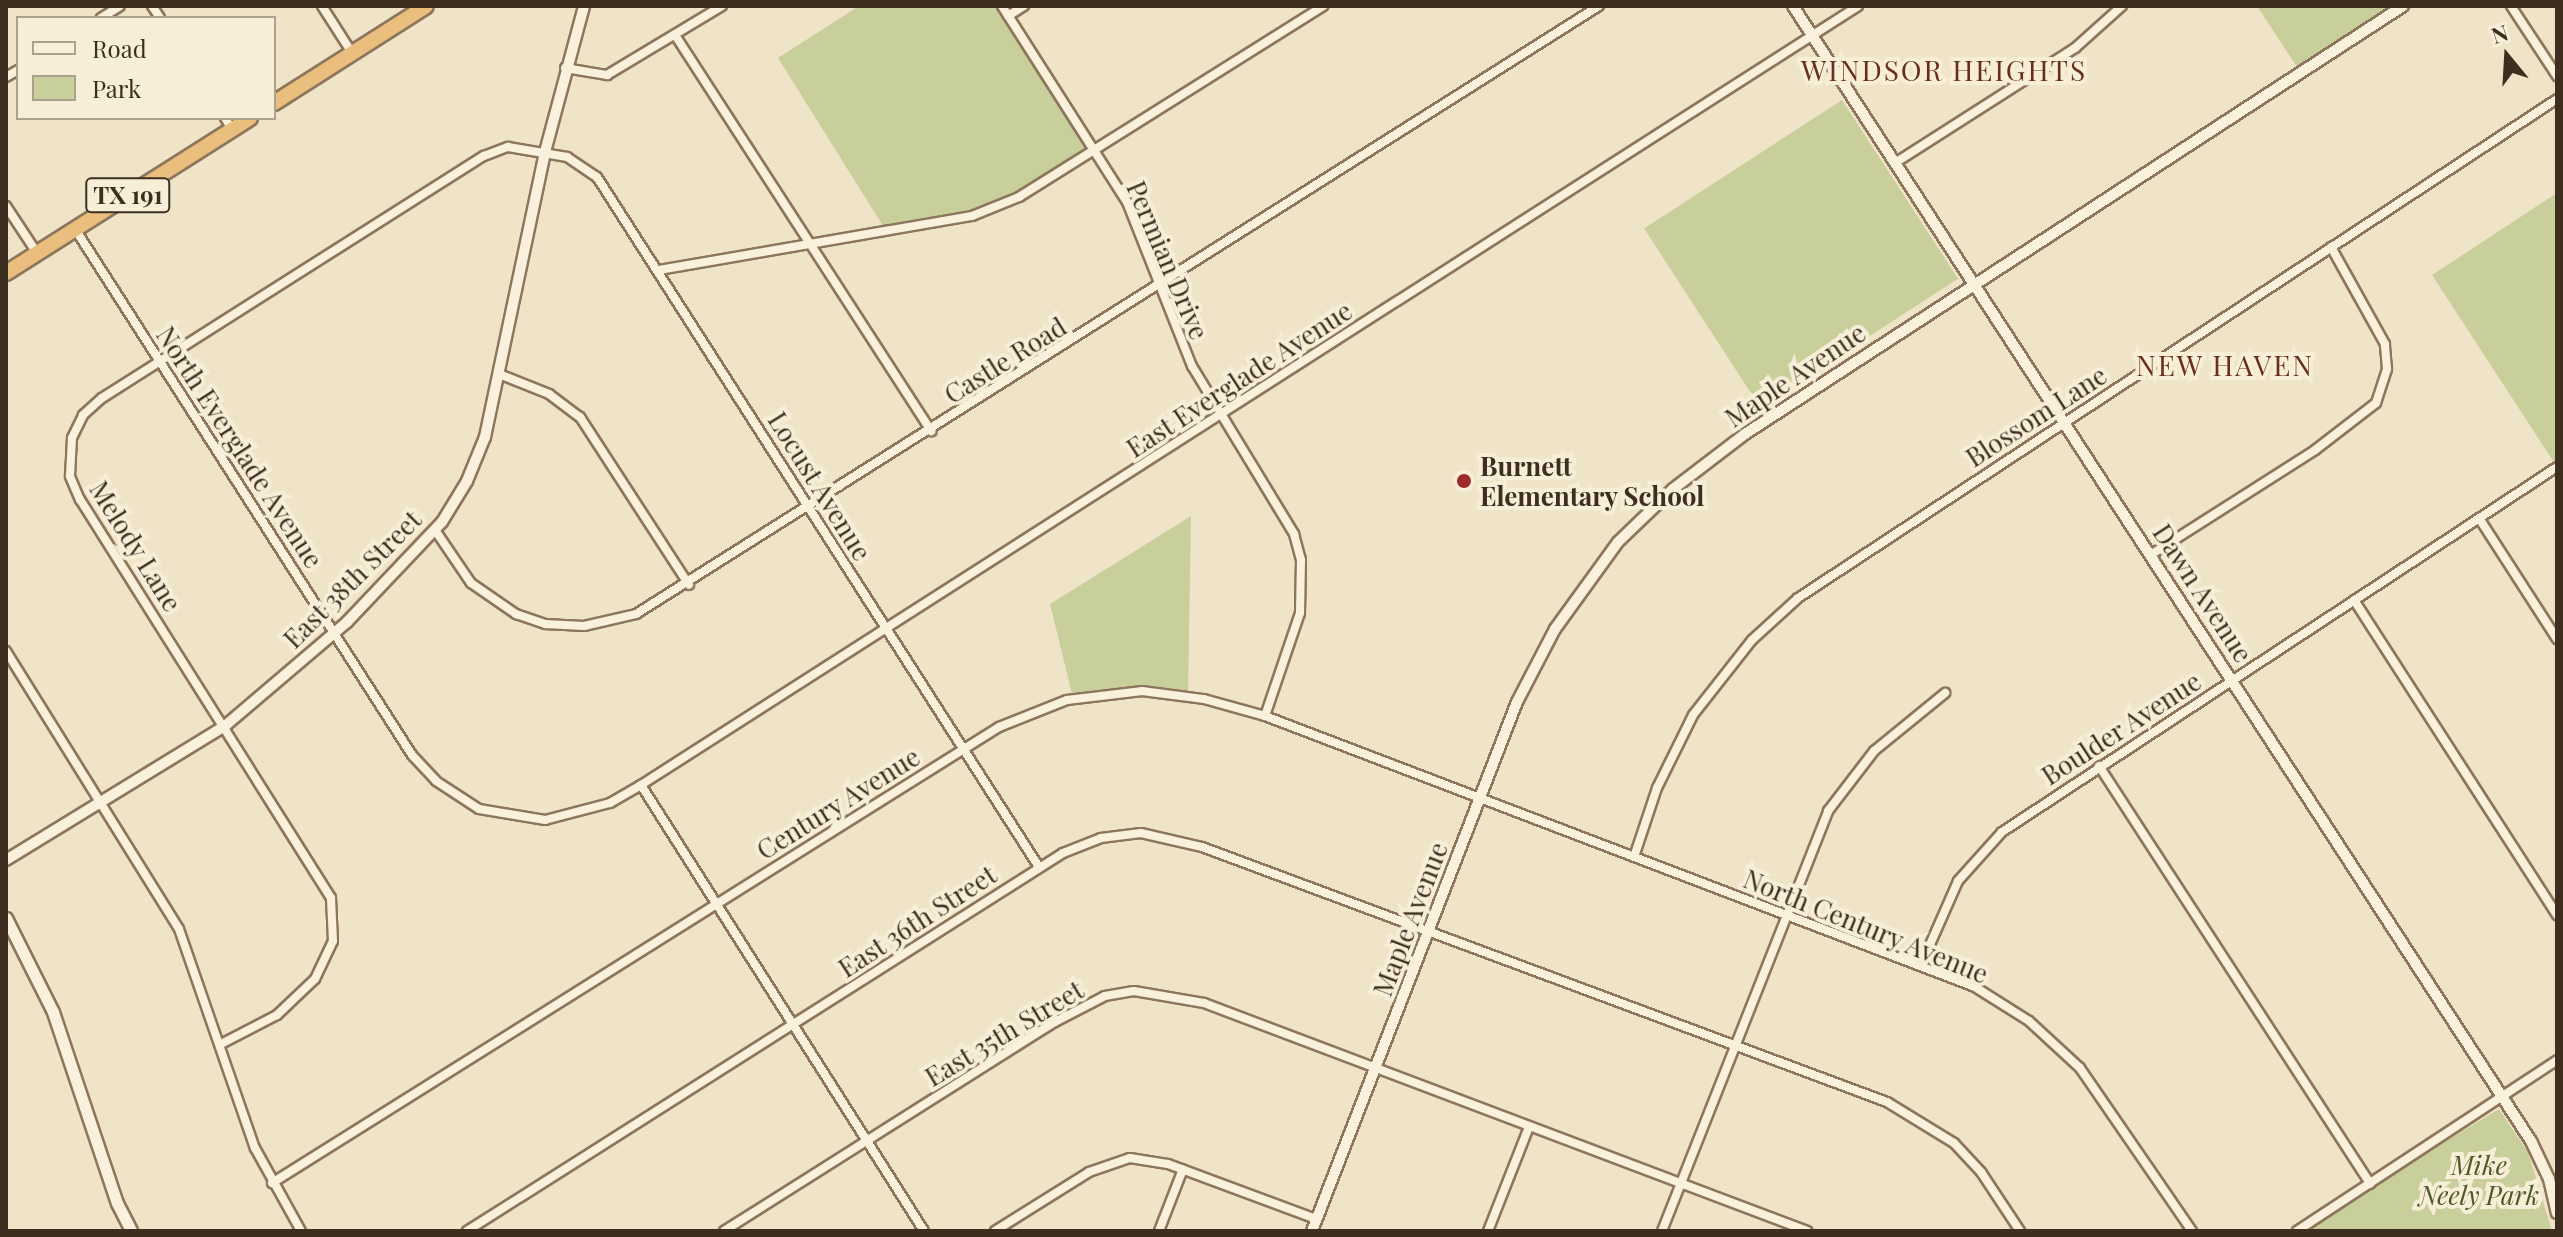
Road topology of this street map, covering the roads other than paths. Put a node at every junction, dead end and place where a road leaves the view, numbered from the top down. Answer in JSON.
{"nodes":[{"id":1,"x":322,"y":6,"type":"edge"},
{"id":2,"x":426,"y":6,"type":"edge"},
{"id":3,"x":584,"y":6,"type":"edge"},
{"id":4,"x":722,"y":6,"type":"edge"},
{"id":5,"x":1002,"y":6,"type":"edge"},
{"id":6,"x":1024,"y":6,"type":"edge"},
{"id":7,"x":1323,"y":6,"type":"edge"},
{"id":8,"x":1599,"y":6,"type":"edge"},
{"id":9,"x":1793,"y":6,"type":"edge"},
{"id":10,"x":1858,"y":6,"type":"edge"},
{"id":11,"x":2122,"y":6,"type":"edge"},
{"id":12,"x":2403,"y":6,"type":"edge"},
{"id":13,"x":2511,"y":6,"type":"edge"},
{"id":14,"x":1008,"y":16,"type":"junction"},
{"id":15,"x":675,"y":35,"type":"junction"},
{"id":16,"x":1812,"y":36,"type":"junction"},
{"id":17,"x":352,"y":53,"type":"junction"},
{"id":18,"x":565,"y":68,"type":"junction"},
{"id":19,"x":2557,"y":76,"type":"edge"},
{"id":20,"x":2557,"y":99,"type":"edge"},
{"id":21,"x":276,"y":102,"type":"edge"},
{"id":22,"x":229,"y":124,"type":"edge"},
{"id":23,"x":1095,"y":151,"type":"junction"},
{"id":24,"x":545,"y":152,"type":"junction"},
{"id":25,"x":1895,"y":163,"type":"junction"},
{"id":26,"x":6,"y":206,"type":"edge"},
{"id":27,"x":75,"y":229,"type":"junction"},
{"id":28,"x":811,"y":246,"type":"junction"},
{"id":29,"x":2331,"y":247,"type":"junction"},
{"id":30,"x":37,"y":253,"type":"junction"},
{"id":31,"x":659,"y":270,"type":"junction"},
{"id":32,"x":6,"y":273,"type":"edge"},
{"id":33,"x":1973,"y":284,"type":"junction"},
{"id":34,"x":1159,"y":286,"type":"junction"},
{"id":35,"x":161,"y":363,"type":"junction"},
{"id":36,"x":499,"y":374,"type":"junction"},
{"id":37,"x":1223,"y":413,"type":"junction"},
{"id":38,"x":2065,"y":422,"type":"junction"},
{"id":39,"x":931,"y":431,"type":"junction"},
{"id":40,"x":2557,"y":467,"type":"edge"},
{"id":41,"x":810,"y":508,"type":"junction"},
{"id":42,"x":2479,"y":518,"type":"junction"},
{"id":43,"x":435,"y":530,"type":"junction"},
{"id":44,"x":2152,"y":554,"type":"junction"},
{"id":45,"x":689,"y":585,"type":"junction"},
{"id":46,"x":2354,"y":600,"type":"junction"},
{"id":47,"x":887,"y":628,"type":"junction"},
{"id":48,"x":336,"y":632,"type":"junction"},
{"id":49,"x":2557,"y":639,"type":"edge"},
{"id":50,"x":6,"y":651,"type":"edge"},
{"id":51,"x":2233,"y":679,"type":"junction"},
{"id":52,"x":1945,"y":693,"type":"dead end"},
{"id":53,"x":1265,"y":716,"type":"junction"},
{"id":54,"x":226,"y":725,"type":"junction"},
{"id":55,"x":963,"y":747,"type":"junction"},
{"id":56,"x":2099,"y":766,"type":"junction"},
{"id":57,"x":641,"y":785,"type":"junction"},
{"id":58,"x":1479,"y":798,"type":"junction"},
{"id":59,"x":104,"y":802,"type":"junction"},
{"id":60,"x":1634,"y":857,"type":"junction"},
{"id":61,"x":6,"y":860,"type":"edge"},
{"id":62,"x":1039,"y":867,"type":"junction"},
{"id":63,"x":716,"y":903,"type":"junction"},
{"id":64,"x":1784,"y":913,"type":"junction"},
{"id":65,"x":2557,"y":915,"type":"edge"},
{"id":66,"x":6,"y":918,"type":"edge"},
{"id":67,"x":1429,"y":932,"type":"junction"},
{"id":68,"x":1921,"y":965,"type":"junction"},
{"id":69,"x":793,"y":1024,"type":"junction"},
{"id":70,"x":221,"y":1044,"type":"junction"},
{"id":71,"x":1733,"y":1046,"type":"junction"},
{"id":72,"x":2557,"y":1060,"type":"edge"},
{"id":73,"x":1375,"y":1070,"type":"junction"},
{"id":74,"x":2502,"y":1096,"type":"junction"},
{"id":75,"x":1529,"y":1127,"type":"junction"},
{"id":76,"x":866,"y":1141,"type":"junction"},
{"id":77,"x":1183,"y":1169,"type":"junction"},
{"id":78,"x":272,"y":1183,"type":"junction"},
{"id":79,"x":2370,"y":1184,"type":"junction"},
{"id":80,"x":1681,"y":1185,"type":"junction"},
{"id":81,"x":2557,"y":1213,"type":"edge"},
{"id":82,"x":1316,"y":1219,"type":"junction"},
{"id":83,"x":131,"y":1231,"type":"edge"},
{"id":84,"x":301,"y":1231,"type":"edge"},
{"id":85,"x":467,"y":1231,"type":"edge"},
{"id":86,"x":724,"y":1231,"type":"edge"},
{"id":87,"x":924,"y":1231,"type":"edge"},
{"id":88,"x":995,"y":1231,"type":"edge"},
{"id":89,"x":1159,"y":1231,"type":"edge"},
{"id":90,"x":1312,"y":1231,"type":"edge"},
{"id":91,"x":1488,"y":1231,"type":"edge"},
{"id":92,"x":1662,"y":1231,"type":"edge"},
{"id":93,"x":1807,"y":1231,"type":"edge"},
{"id":94,"x":2020,"y":1231,"type":"edge"},
{"id":95,"x":2192,"y":1231,"type":"edge"},
{"id":96,"x":2297,"y":1231,"type":"edge"}],
"edges":[{"from":1,"to":17,"type":"street"},
{"from":2,"to":17,"type":"highway"},
{"from":3,"to":18,"type":"street","name":"East 38th Street"},
{"from":4,"to":15,"type":"street"},
{"from":5,"to":14,"type":"street","name":"Permian Drive"},
{"from":6,"to":14,"type":"street"},
{"from":7,"to":23,"type":"street"},
{"from":8,"to":34,"type":"street","name":"Castle Road"},
{"from":9,"to":16,"type":"street","name":"Dawn Avenue"},
{"from":10,"to":16,"type":"street","name":"East Everglade Avenue"},
{"from":11,"to":25,"type":"street"},
{"from":12,"to":33,"type":"street","name":"Maple Avenue"},
{"from":13,"to":19,"type":"street"},
{"from":14,"to":23,"type":"street","name":"Permian Drive"},
{"from":15,"to":18,"type":"street"},
{"from":15,"to":28,"type":"street"},
{"from":16,"to":25,"type":"street","name":"Dawn Avenue"},
{"from":16,"to":37,"type":"street","name":"East Everglade Avenue"},
{"from":17,"to":21,"type":"highway"},
{"from":18,"to":24,"type":"street","name":"East 38th Street"},
{"from":20,"to":29,"type":"street","name":"Blossom Lane"},
{"from":22,"to":27,"type":"highway","number":"TX 191"},
{"from":23,"to":28,"type":"street"},
{"from":23,"to":34,"type":"street","name":"Permian Drive"},
{"from":24,"to":31,"type":"street","name":"Locust Avenue"},
{"from":24,"to":35,"type":"street","name":"Melody Lane"},
{"from":24,"to":36,"type":"street","name":"East 38th Street"},
{"from":25,"to":33,"type":"street","name":"Dawn Avenue"},
{"from":26,"to":30,"type":"street"},
{"from":27,"to":30,"type":"highway","number":"TX 191"},
{"from":27,"to":35,"type":"street","name":"North Everglade Avenue"},
{"from":28,"to":31,"type":"street"},
{"from":28,"to":39,"type":"street"},
{"from":29,"to":38,"type":"street","name":"Blossom Lane"},
{"from":29,"to":44,"type":"street"},
{"from":30,"to":32,"type":"highway","number":"TX 191"},
{"from":31,"to":41,"type":"street","name":"Locust Avenue"},
{"from":33,"to":38,"type":"street","name":"Dawn Avenue"},
{"from":33,"to":58,"type":"street","name":"Maple Avenue"},
{"from":34,"to":37,"type":"street","name":"Permian Drive"},
{"from":34,"to":39,"type":"street","name":"Castle Road"},
{"from":35,"to":48,"type":"street","name":"North Everglade Avenue"},
{"from":35,"to":54,"type":"street","name":"Melody Lane"},
{"from":36,"to":43,"type":"street","name":"East 38th Street"},
{"from":36,"to":45,"type":"street"},
{"from":37,"to":47,"type":"street","name":"East Everglade Avenue"},
{"from":37,"to":53,"type":"street","name":"Permian Drive"},
{"from":38,"to":44,"type":"street","name":"Dawn Avenue"},
{"from":38,"to":60,"type":"street","name":"Blossom Lane"},
{"from":39,"to":41,"type":"street","name":"Castle Road"},
{"from":40,"to":42,"type":"street","name":"Boulder Avenue"},
{"from":41,"to":45,"type":"street","name":"Castle Road"},
{"from":41,"to":47,"type":"street","name":"Locust Avenue"},
{"from":42,"to":46,"type":"street","name":"Boulder Avenue"},
{"from":42,"to":49,"type":"street"},
{"from":43,"to":45,"type":"street","name":"Castle Road"},
{"from":43,"to":48,"type":"street","name":"East 38th Street"},
{"from":44,"to":51,"type":"street","name":"Dawn Avenue"},
{"from":46,"to":51,"type":"street","name":"Boulder Avenue"},
{"from":46,"to":65,"type":"street"},
{"from":47,"to":55,"type":"street","name":"Locust Avenue"},
{"from":47,"to":57,"type":"street","name":"East Everglade Avenue"},
{"from":48,"to":54,"type":"street","name":"East 38th Street"},
{"from":48,"to":57,"type":"street","name":"North Everglade Avenue"},
{"from":50,"to":59,"type":"street"},
{"from":51,"to":56,"type":"street","name":"Boulder Avenue"},
{"from":51,"to":74,"type":"street","name":"Dawn Avenue"},
{"from":52,"to":64,"type":"street"},
{"from":53,"to":55,"type":"street","name":"Century Avenue"},
{"from":53,"to":58,"type":"street","name":"Century Avenue"},
{"from":54,"to":59,"type":"street","name":"East 38th Street"},
{"from":54,"to":70,"type":"street","name":"Melody Lane"},
{"from":55,"to":62,"type":"street","name":"Locust Avenue"},
{"from":55,"to":63,"type":"street","name":"Century Avenue"},
{"from":56,"to":68,"type":"street","name":"Boulder Avenue"},
{"from":56,"to":79,"type":"street"},
{"from":57,"to":63,"type":"street"},
{"from":58,"to":60,"type":"street","name":"North Century Avenue"},
{"from":58,"to":67,"type":"street","name":"Maple Avenue"},
{"from":59,"to":61,"type":"street","name":"East 38th Street"},
{"from":59,"to":70,"type":"street"},
{"from":60,"to":64,"type":"street","name":"North Century Avenue"},
{"from":62,"to":67,"type":"street","name":"East 36th Street"},
{"from":62,"to":69,"type":"street","name":"East 36th Street"},
{"from":63,"to":69,"type":"street"},
{"from":63,"to":78,"type":"street","name":"Century Avenue"},
{"from":64,"to":68,"type":"street","name":"North Century Avenue"},
{"from":64,"to":71,"type":"street"},
{"from":66,"to":83,"type":"main road"},
{"from":67,"to":71,"type":"street","name":"East 36th Street"},
{"from":67,"to":73,"type":"street","name":"Maple Avenue"},
{"from":68,"to":95,"type":"street","name":"North Century Avenue"},
{"from":69,"to":76,"type":"street"},
{"from":69,"to":85,"type":"street","name":"East 36th Street"},
{"from":70,"to":78,"type":"street"},
{"from":71,"to":80,"type":"street"},
{"from":71,"to":94,"type":"street","name":"East 36th Street"},
{"from":72,"to":74,"type":"street"},
{"from":73,"to":75,"type":"street","name":"East 35th Street"},
{"from":73,"to":76,"type":"street","name":"East 35th Street"},
{"from":73,"to":82,"type":"street","name":"Maple Avenue"},
{"from":74,"to":79,"type":"street"},
{"from":74,"to":81,"type":"street","name":"Dawn Avenue"},
{"from":75,"to":80,"type":"street","name":"East 35th Street"},
{"from":75,"to":91,"type":"street"},
{"from":76,"to":86,"type":"street","name":"East 35th Street"},
{"from":76,"to":87,"type":"street"},
{"from":77,"to":82,"type":"street"},
{"from":77,"to":88,"type":"street"},
{"from":77,"to":89,"type":"street"},
{"from":78,"to":84,"type":"street"},
{"from":79,"to":96,"type":"street"},
{"from":80,"to":92,"type":"street"},
{"from":80,"to":93,"type":"street","name":"East 35th Street"},
{"from":82,"to":90,"type":"street","name":"Maple Avenue"}]}
